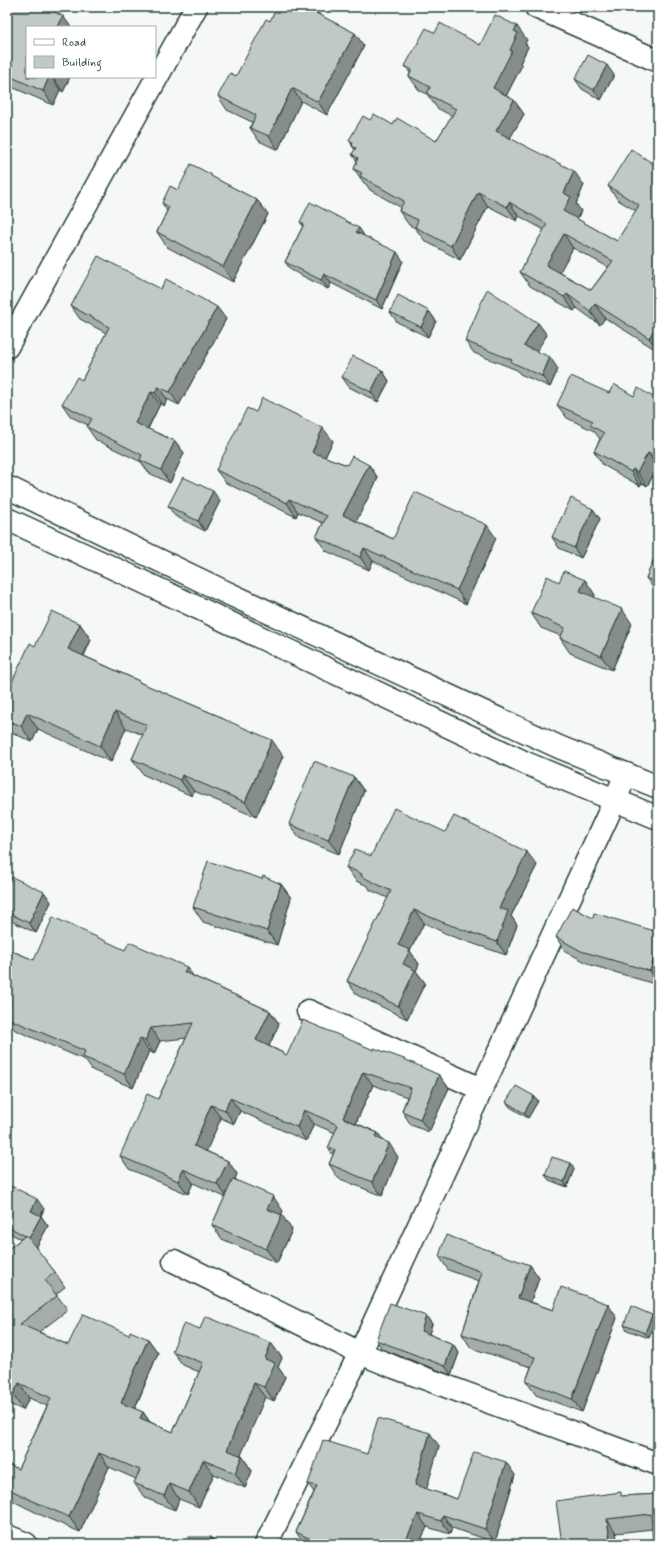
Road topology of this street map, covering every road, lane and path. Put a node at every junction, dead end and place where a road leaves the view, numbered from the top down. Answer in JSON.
{"nodes":[{"id":1,"x":196,"y":7,"type":"edge"},
{"id":2,"x":536,"y":7,"type":"edge"},
{"id":3,"x":658,"y":61,"type":"edge"},
{"id":4,"x":7,"y":347,"type":"edge"},
{"id":5,"x":7,"y":487,"type":"edge"},
{"id":6,"x":7,"y":519,"type":"edge"},
{"id":7,"x":626,"y":774,"type":"junction"},
{"id":8,"x":658,"y":787,"type":"edge"},
{"id":9,"x":615,"y":800,"type":"junction"},
{"id":10,"x":658,"y":818,"type":"edge"},
{"id":11,"x":308,"y":1011,"type":"dead end"},
{"id":12,"x":481,"y":1089,"type":"junction"},
{"id":13,"x":174,"y":1262,"type":"dead end"},
{"id":14,"x":360,"y":1353,"type":"junction"},
{"id":15,"x":658,"y":1464,"type":"edge"},
{"id":16,"x":7,"y":1536,"type":"edge"},
{"id":17,"x":26,"y":1544,"type":"edge"},
{"id":18,"x":266,"y":1544,"type":"edge"}],
"edges":[{"from":1,"to":4,"type":"street"},
{"from":2,"to":3,"type":"street"},
{"from":5,"to":7,"type":"street"},
{"from":6,"to":9,"type":"street"},
{"from":7,"to":8,"type":"street"},
{"from":7,"to":9,"type":"street"},
{"from":9,"to":10,"type":"street"},
{"from":9,"to":12,"type":"street"},
{"from":11,"to":12,"type":"street"},
{"from":12,"to":14,"type":"street"},
{"from":13,"to":14,"type":"street"},
{"from":14,"to":15,"type":"street"},
{"from":14,"to":18,"type":"street"},
{"from":16,"to":17,"type":"street"}]}
